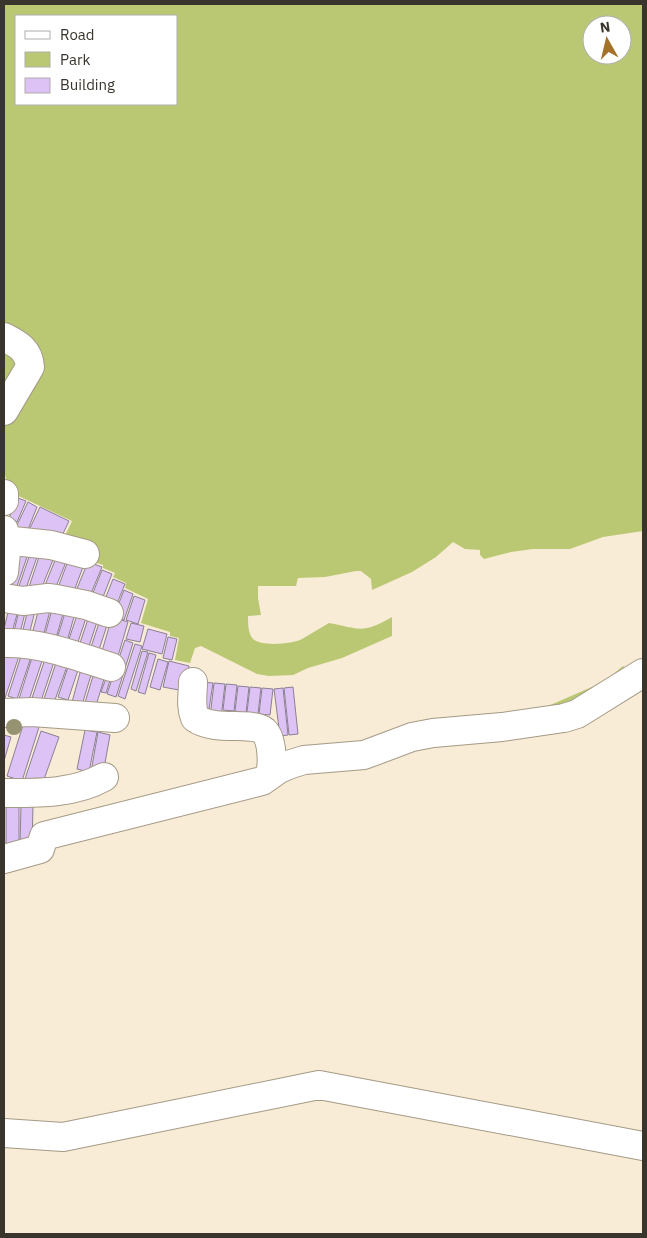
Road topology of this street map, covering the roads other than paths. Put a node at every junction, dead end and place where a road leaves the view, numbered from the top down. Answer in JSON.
{"nodes":[{"id":1,"x":4,"y":337,"type":"edge"},
{"id":2,"x":6,"y":402,"type":"edge"},
{"id":3,"x":4,"y":494,"type":"edge"},
{"id":4,"x":4,"y":500,"type":"edge"},
{"id":5,"x":4,"y":537,"type":"edge"},
{"id":6,"x":85,"y":554,"type":"dead end"},
{"id":7,"x":4,"y":572,"type":"edge"},
{"id":8,"x":4,"y":598,"type":"edge"},
{"id":9,"x":109,"y":613,"type":"dead end"},
{"id":10,"x":4,"y":643,"type":"edge"},
{"id":11,"x":111,"y":667,"type":"dead end"},
{"id":12,"x":643,"y":673,"type":"edge"},
{"id":13,"x":193,"y":682,"type":"dead end"},
{"id":14,"x":4,"y":713,"type":"edge"},
{"id":15,"x":115,"y":718,"type":"dead end"},
{"id":16,"x":269,"y":776,"type":"junction"},
{"id":17,"x":104,"y":777,"type":"dead end"},
{"id":18,"x":4,"y":793,"type":"edge"},
{"id":19,"x":41,"y":793,"type":"junction"},
{"id":20,"x":44,"y":836,"type":"junction"},
{"id":21,"x":4,"y":859,"type":"edge"},
{"id":22,"x":4,"y":1133,"type":"edge"},
{"id":23,"x":643,"y":1146,"type":"edge"}],
"edges":[{"from":1,"to":2,"type":"street"},
{"from":3,"to":4,"type":"street"},
{"from":5,"to":6,"type":"street"},
{"from":5,"to":7,"type":"street"},
{"from":8,"to":9,"type":"street"},
{"from":10,"to":11,"type":"street"},
{"from":12,"to":16,"type":"street"},
{"from":13,"to":16,"type":"street"},
{"from":14,"to":15,"type":"street"},
{"from":16,"to":20,"type":"street"},
{"from":17,"to":19,"type":"street"},
{"from":18,"to":19,"type":"street"},
{"from":19,"to":20,"type":"street"},
{"from":20,"to":21,"type":"street"},
{"from":22,"to":23,"type":"street"}]}
